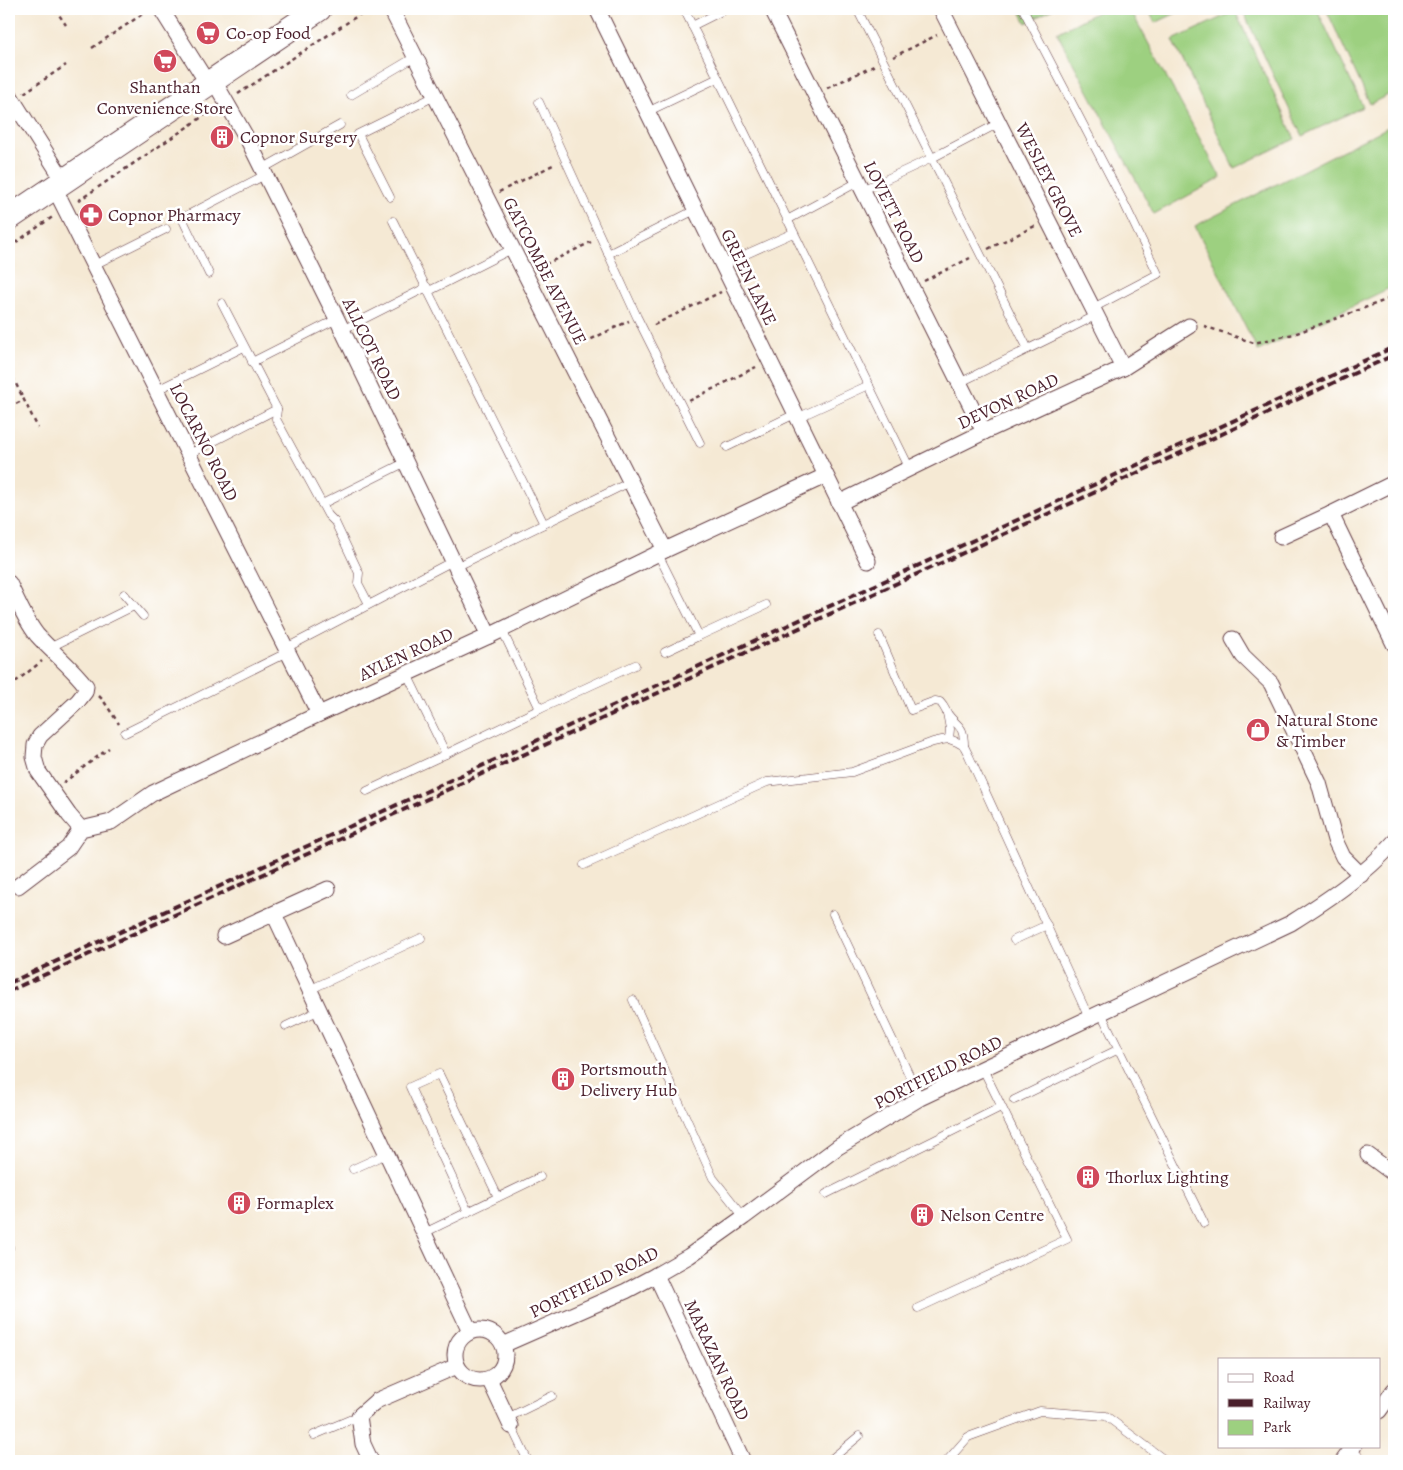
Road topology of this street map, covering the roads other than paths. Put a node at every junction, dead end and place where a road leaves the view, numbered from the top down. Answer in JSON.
{"nodes":[{"id":1,"x":161,"y":9,"type":"edge"},
{"id":2,"x":319,"y":9,"type":"edge"},
{"id":3,"x":391,"y":9,"type":"edge"},
{"id":4,"x":597,"y":9,"type":"edge"},
{"id":5,"x":684,"y":9,"type":"edge"},
{"id":6,"x":726,"y":9,"type":"edge"},
{"id":7,"x":772,"y":9,"type":"edge"},
{"id":8,"x":857,"y":9,"type":"edge"},
{"id":9,"x":941,"y":9,"type":"edge"},
{"id":10,"x":1023,"y":9,"type":"edge"},
{"id":11,"x":692,"y":26,"type":"junction"},
{"id":12,"x":416,"y":57,"type":"junction"},
{"id":13,"x":718,"y":78,"type":"junction"},
{"id":14,"x":211,"y":82,"type":"junction"},
{"id":15,"x":351,"y":95,"type":"dead end"},
{"id":16,"x":435,"y":96,"type":"junction"},
{"id":17,"x":11,"y":97,"type":"edge"},
{"id":18,"x":538,"y":102,"type":"dead end"},
{"id":19,"x":647,"y":112,"type":"junction"},
{"id":20,"x":999,"y":123,"type":"junction"},
{"id":21,"x":340,"y":125,"type":"dead end"},
{"id":22,"x":932,"y":158,"type":"junction"},
{"id":23,"x":264,"y":172,"type":"junction"},
{"id":24,"x":59,"y":184,"type":"junction"},
{"id":25,"x":860,"y":186,"type":"junction"},
{"id":26,"x":390,"y":197,"type":"dead end"},
{"id":27,"x":695,"y":210,"type":"junction"},
{"id":28,"x":9,"y":218,"type":"edge"},
{"id":29,"x":787,"y":220,"type":"junction"},
{"id":30,"x":394,"y":221,"type":"dead end"},
{"id":31,"x":166,"y":229,"type":"dead end"},
{"id":32,"x":793,"y":232,"type":"junction"},
{"id":33,"x":512,"y":249,"type":"junction"},
{"id":34,"x":608,"y":254,"type":"junction"},
{"id":35,"x":94,"y":265,"type":"junction"},
{"id":36,"x":722,"y":265,"type":"junction"},
{"id":37,"x":209,"y":274,"type":"dead end"},
{"id":38,"x":428,"y":289,"type":"junction"},
{"id":39,"x":222,"y":303,"type":"dead end"},
{"id":40,"x":1095,"y":312,"type":"junction"},
{"id":41,"x":339,"y":324,"type":"junction"},
{"id":42,"x":1189,"y":326,"type":"road end"},
{"id":43,"x":244,"y":347,"type":"junction"},
{"id":44,"x":1028,"y":349,"type":"junction"},
{"id":45,"x":252,"y":362,"type":"junction"},
{"id":46,"x":1123,"y":368,"type":"junction"},
{"id":47,"x":959,"y":384,"type":"junction"},
{"id":48,"x":869,"y":385,"type":"junction"},
{"id":49,"x":156,"y":390,"type":"junction"},
{"id":50,"x":277,"y":410,"type":"junction"},
{"id":51,"x":796,"y":416,"type":"junction"},
{"id":52,"x":984,"y":432,"type":"junction"},
{"id":53,"x":700,"y":442,"type":"dead end"},
{"id":54,"x":727,"y":447,"type":"dead end"},
{"id":55,"x":188,"y":454,"type":"junction"},
{"id":56,"x":406,"y":462,"type":"junction"},
{"id":57,"x":910,"y":469,"type":"junction"},
{"id":58,"x":825,"y":476,"type":"junction"},
{"id":59,"x":630,"y":482,"type":"junction"},
{"id":60,"x":1394,"y":484,"type":"edge"},
{"id":61,"x":839,"y":503,"type":"junction"},
{"id":62,"x":322,"y":504,"type":"junction"},
{"id":63,"x":1331,"y":514,"type":"junction"},
{"id":64,"x":544,"y":524,"type":"junction"},
{"id":65,"x":1281,"y":537,"type":"dead end"},
{"id":66,"x":661,"y":552,"type":"junction"},
{"id":67,"x":868,"y":561,"type":"dead end"},
{"id":68,"x":455,"y":564,"type":"junction"},
{"id":69,"x":9,"y":583,"type":"edge"},
{"id":70,"x":124,"y":594,"type":"dead end"},
{"id":71,"x":369,"y":604,"type":"junction"},
{"id":72,"x":766,"y":605,"type":"dead end"},
{"id":73,"x":134,"y":606,"type":"junction"},
{"id":74,"x":143,"y":616,"type":"dead end"},
{"id":75,"x":496,"y":633,"type":"junction"},
{"id":76,"x":699,"y":636,"type":"junction"},
{"id":77,"x":879,"y":636,"type":"dead end"},
{"id":78,"x":1233,"y":639,"type":"dead end"},
{"id":79,"x":1394,"y":644,"type":"edge"},
{"id":80,"x":51,"y":650,"type":"junction"},
{"id":81,"x":287,"y":650,"type":"junction"},
{"id":82,"x":665,"y":652,"type":"dead end"},
{"id":83,"x":635,"y":666,"type":"dead end"},
{"id":84,"x":407,"y":674,"type":"junction"},
{"id":85,"x":540,"y":709,"type":"junction"},
{"id":86,"x":947,"y":713,"type":"junction"},
{"id":87,"x":319,"y":714,"type":"junction"},
{"id":88,"x":125,"y":733,"type":"road end"},
{"id":89,"x":949,"y":739,"type":"junction"},
{"id":90,"x":964,"y":746,"type":"junction"},
{"id":91,"x":446,"y":754,"type":"junction"},
{"id":92,"x":367,"y":791,"type":"dead end"},
{"id":93,"x":81,"y":829,"type":"junction"},
{"id":94,"x":1394,"y":842,"type":"edge"},
{"id":95,"x":584,"y":865,"type":"dead end"},
{"id":96,"x":1361,"y":875,"type":"junction"},
{"id":97,"x":18,"y":886,"type":"dead end"},
{"id":98,"x":328,"y":889,"type":"dead end"},
{"id":99,"x":274,"y":914,"type":"junction"},
{"id":100,"x":833,"y":914,"type":"dead end"},
{"id":101,"x":1047,"y":925,"type":"junction"},
{"id":102,"x":224,"y":936,"type":"dead end"},
{"id":103,"x":421,"y":938,"type":"dead end"},
{"id":104,"x":1014,"y":940,"type":"dead end"},
{"id":105,"x":309,"y":990,"type":"junction"},
{"id":106,"x":633,"y":1000,"type":"dead end"},
{"id":107,"x":320,"y":1010,"type":"junction"},
{"id":108,"x":1095,"y":1016,"type":"junction"},
{"id":109,"x":286,"y":1026,"type":"dead end"},
{"id":110,"x":1118,"y":1050,"type":"junction"},
{"id":111,"x":983,"y":1069,"type":"junction"},
{"id":112,"x":920,"y":1098,"type":"junction"},
{"id":113,"x":1014,"y":1100,"type":"dead end"},
{"id":114,"x":1002,"y":1107,"type":"junction"},
{"id":115,"x":386,"y":1154,"type":"junction"},
{"id":116,"x":1368,"y":1155,"type":"dead end"},
{"id":117,"x":353,"y":1169,"type":"dead end"},
{"id":118,"x":1394,"y":1174,"type":"edge"},
{"id":119,"x":540,"y":1177,"type":"dead end"},
{"id":120,"x":826,"y":1194,"type":"dead end"},
{"id":121,"x":498,"y":1197,"type":"junction"},
{"id":122,"x":468,"y":1212,"type":"junction"},
{"id":123,"x":744,"y":1217,"type":"junction"},
{"id":124,"x":1204,"y":1223,"type":"dead end"},
{"id":125,"x":424,"y":1233,"type":"junction"},
{"id":126,"x":656,"y":1275,"type":"junction"},
{"id":127,"x":918,"y":1308,"type":"dead end"},
{"id":128,"x":470,"y":1332,"type":"junction"},
{"id":129,"x":503,"y":1345,"type":"junction"},
{"id":130,"x":457,"y":1366,"type":"junction"},
{"id":131,"x":489,"y":1380,"type":"junction"},
{"id":132,"x":1394,"y":1390,"type":"edge"},
{"id":133,"x":552,"y":1396,"type":"dead end"},
{"id":134,"x":1380,"y":1409,"type":"edge"},
{"id":135,"x":360,"y":1416,"type":"junction"},
{"id":136,"x":509,"y":1422,"type":"junction"},
{"id":137,"x":314,"y":1435,"type":"dead end"},
{"id":138,"x":859,"y":1436,"type":"dead end"},
{"id":139,"x":1349,"y":1452,"type":"edge"},
{"id":140,"x":371,"y":1461,"type":"edge"},
{"id":141,"x":528,"y":1461,"type":"edge"},
{"id":142,"x":743,"y":1461,"type":"edge"},
{"id":143,"x":829,"y":1461,"type":"edge"},
{"id":144,"x":947,"y":1461,"type":"edge"},
{"id":145,"x":1166,"y":1461,"type":"edge"},
{"id":146,"x":1363,"y":1461,"type":"edge"}],
"edges":[{"from":1,"to":14,"type":"street","name":"ALLCOT ROAD"},
{"from":2,"to":14,"type":"main road"},
{"from":3,"to":12,"type":"street","name":"GATCOMBE AVENUE"},
{"from":4,"to":19,"type":"street","name":"GREEN LANE"},
{"from":5,"to":11,"type":"lane"},
{"from":6,"to":11,"type":"lane"},
{"from":7,"to":25,"type":"street","name":"LOVETT ROAD"},
{"from":8,"to":22,"type":"lane"},
{"from":9,"to":20,"type":"street","name":"WESLEY GROVE"},
{"from":10,"to":40,"type":"lane"},
{"from":11,"to":13,"type":"lane"},
{"from":12,"to":15,"type":"lane"},
{"from":12,"to":16,"type":"street","name":"GATCOMBE AVENUE"},
{"from":13,"to":19,"type":"lane"},
{"from":13,"to":29,"type":"lane"},
{"from":14,"to":23,"type":"street","name":"ALLCOT ROAD"},
{"from":14,"to":24,"type":"main road"},
{"from":16,"to":26,"type":"lane"},
{"from":16,"to":33,"type":"street","name":"GATCOMBE AVENUE"},
{"from":17,"to":24,"type":"street","name":"LOCARNO ROAD"},
{"from":18,"to":34,"type":"lane"},
{"from":19,"to":27,"type":"street","name":"GREEN LANE"},
{"from":20,"to":22,"type":"lane"},
{"from":20,"to":40,"type":"street","name":"WESLEY GROVE"},
{"from":21,"to":23,"type":"lane"},
{"from":22,"to":25,"type":"lane"},
{"from":22,"to":44,"type":"lane"},
{"from":23,"to":37,"type":"lane"},
{"from":23,"to":41,"type":"street","name":"ALLCOT ROAD"},
{"from":24,"to":28,"type":"main road"},
{"from":24,"to":35,"type":"street","name":"LOCARNO ROAD"},
{"from":25,"to":29,"type":"lane"},
{"from":25,"to":47,"type":"street","name":"LOVETT ROAD"},
{"from":27,"to":34,"type":"lane"},
{"from":27,"to":36,"type":"street","name":"GREEN LANE"},
{"from":29,"to":32,"type":"lane"},
{"from":30,"to":38,"type":"lane"},
{"from":31,"to":35,"type":"lane"},
{"from":32,"to":36,"type":"lane"},
{"from":32,"to":48,"type":"lane"},
{"from":33,"to":38,"type":"lane"},
{"from":33,"to":59,"type":"street","name":"GATCOMBE AVENUE"},
{"from":34,"to":53,"type":"lane"},
{"from":35,"to":49,"type":"street","name":"LOCARNO ROAD"},
{"from":36,"to":51,"type":"street","name":"GREEN LANE"},
{"from":38,"to":41,"type":"lane"},
{"from":38,"to":64,"type":"lane"},
{"from":39,"to":43,"type":"lane"},
{"from":40,"to":44,"type":"lane"},
{"from":40,"to":46,"type":"street","name":"WESLEY GROVE"},
{"from":41,"to":45,"type":"lane"},
{"from":41,"to":56,"type":"street","name":"ALLCOT ROAD"},
{"from":42,"to":46,"type":"street","name":"DEVON ROAD"},
{"from":43,"to":45,"type":"lane"},
{"from":43,"to":49,"type":"lane"},
{"from":44,"to":47,"type":"lane"},
{"from":45,"to":50,"type":"lane"},
{"from":46,"to":52,"type":"street","name":"DEVON ROAD"},
{"from":47,"to":52,"type":"street","name":"LOVETT ROAD"},
{"from":48,"to":51,"type":"lane"},
{"from":48,"to":57,"type":"lane"},
{"from":49,"to":55,"type":"street","name":"LOCARNO ROAD"},
{"from":50,"to":55,"type":"lane"},
{"from":50,"to":62,"type":"lane"},
{"from":51,"to":54,"type":"lane"},
{"from":51,"to":58,"type":"street","name":"GREEN LANE"},
{"from":52,"to":57,"type":"street","name":"DEVON ROAD"},
{"from":55,"to":81,"type":"street","name":"LOCARNO ROAD"},
{"from":56,"to":62,"type":"lane"},
{"from":56,"to":68,"type":"street","name":"ALLCOT ROAD"},
{"from":57,"to":61,"type":"street","name":"DEVON ROAD"},
{"from":58,"to":61,"type":"street","name":"GREEN LANE"},
{"from":58,"to":66,"type":"street","name":"AYLEN ROAD"},
{"from":59,"to":64,"type":"lane"},
{"from":59,"to":66,"type":"street","name":"GATCOMBE AVENUE"},
{"from":60,"to":63,"type":"street"},
{"from":61,"to":67,"type":"street","name":"GREEN LANE"},
{"from":62,"to":71,"type":"lane"},
{"from":63,"to":65,"type":"street"},
{"from":63,"to":79,"type":"street"},
{"from":64,"to":68,"type":"lane"},
{"from":66,"to":75,"type":"street","name":"AYLEN ROAD"},
{"from":66,"to":76,"type":"lane"},
{"from":68,"to":71,"type":"lane"},
{"from":68,"to":75,"type":"street","name":"ALLCOT ROAD"},
{"from":69,"to":80,"type":"street"},
{"from":70,"to":73,"type":"lane"},
{"from":71,"to":81,"type":"lane"},
{"from":72,"to":76,"type":"lane"},
{"from":73,"to":74,"type":"lane"},
{"from":73,"to":80,"type":"lane"},
{"from":75,"to":84,"type":"street","name":"AYLEN ROAD"},
{"from":75,"to":85,"type":"lane"},
{"from":76,"to":82,"type":"lane"},
{"from":77,"to":86,"type":"lane"},
{"from":78,"to":96,"type":"street"},
{"from":80,"to":93,"type":"street"},
{"from":81,"to":87,"type":"street","name":"LOCARNO ROAD"},
{"from":81,"to":88,"type":"lane"},
{"from":83,"to":85,"type":"lane"},
{"from":84,"to":87,"type":"street","name":"AYLEN ROAD"},
{"from":84,"to":91,"type":"lane"},
{"from":85,"to":91,"type":"lane"},
{"from":86,"to":89,"type":"lane"},
{"from":86,"to":90,"type":"lane"},
{"from":87,"to":93,"type":"street","name":"AYLEN ROAD"},
{"from":89,"to":90,"type":"lane"},
{"from":89,"to":95,"type":"lane"},
{"from":90,"to":101,"type":"lane"},
{"from":91,"to":92,"type":"lane"},
{"from":93,"to":97,"type":"street"},
{"from":94,"to":96,"type":"street","name":"PORTFIELD ROAD"},
{"from":96,"to":108,"type":"street","name":"PORTFIELD ROAD"},
{"from":98,"to":99,"type":"street"},
{"from":99,"to":102,"type":"street"},
{"from":99,"to":105,"type":"street"},
{"from":100,"to":112,"type":"lane"},
{"from":101,"to":104,"type":"lane"},
{"from":101,"to":108,"type":"lane"},
{"from":103,"to":105,"type":"lane"},
{"from":105,"to":107,"type":"street"},
{"from":106,"to":123,"type":"lane"},
{"from":107,"to":109,"type":"lane"},
{"from":107,"to":115,"type":"street"},
{"from":108,"to":110,"type":"lane"},
{"from":108,"to":111,"type":"street","name":"PORTFIELD ROAD"},
{"from":110,"to":113,"type":"lane"},
{"from":110,"to":124,"type":"lane"},
{"from":111,"to":112,"type":"street","name":"PORTFIELD ROAD"},
{"from":111,"to":114,"type":"lane"},
{"from":112,"to":123,"type":"street","name":"PORTFIELD ROAD"},
{"from":114,"to":120,"type":"lane"},
{"from":114,"to":127,"type":"lane"},
{"from":115,"to":117,"type":"lane"},
{"from":115,"to":125,"type":"street"},
{"from":116,"to":118,"type":"street"},
{"from":119,"to":121,"type":"lane"},
{"from":121,"to":122,"type":"lane"},
{"from":121,"to":122,"type":"lane"},
{"from":122,"to":125,"type":"lane"},
{"from":123,"to":126,"type":"street","name":"PORTFIELD ROAD"},
{"from":125,"to":128,"type":"street"},
{"from":126,"to":129,"type":"street","name":"PORTFIELD ROAD"},
{"from":126,"to":142,"type":"street","name":"MARAZAN ROAD"},
{"from":128,"to":129,"type":"street"},
{"from":128,"to":130,"type":"street"},
{"from":129,"to":131,"type":"street"},
{"from":130,"to":131,"type":"street"},
{"from":130,"to":135,"type":"street"},
{"from":131,"to":136,"type":"street"},
{"from":132,"to":134,"type":"street"},
{"from":133,"to":136,"type":"lane"},
{"from":135,"to":137,"type":"lane"},
{"from":135,"to":140,"type":"street"},
{"from":136,"to":141,"type":"lane"},
{"from":138,"to":143,"type":"lane"},
{"from":139,"to":146,"type":"lane"},
{"from":144,"to":145,"type":"lane"}]}
